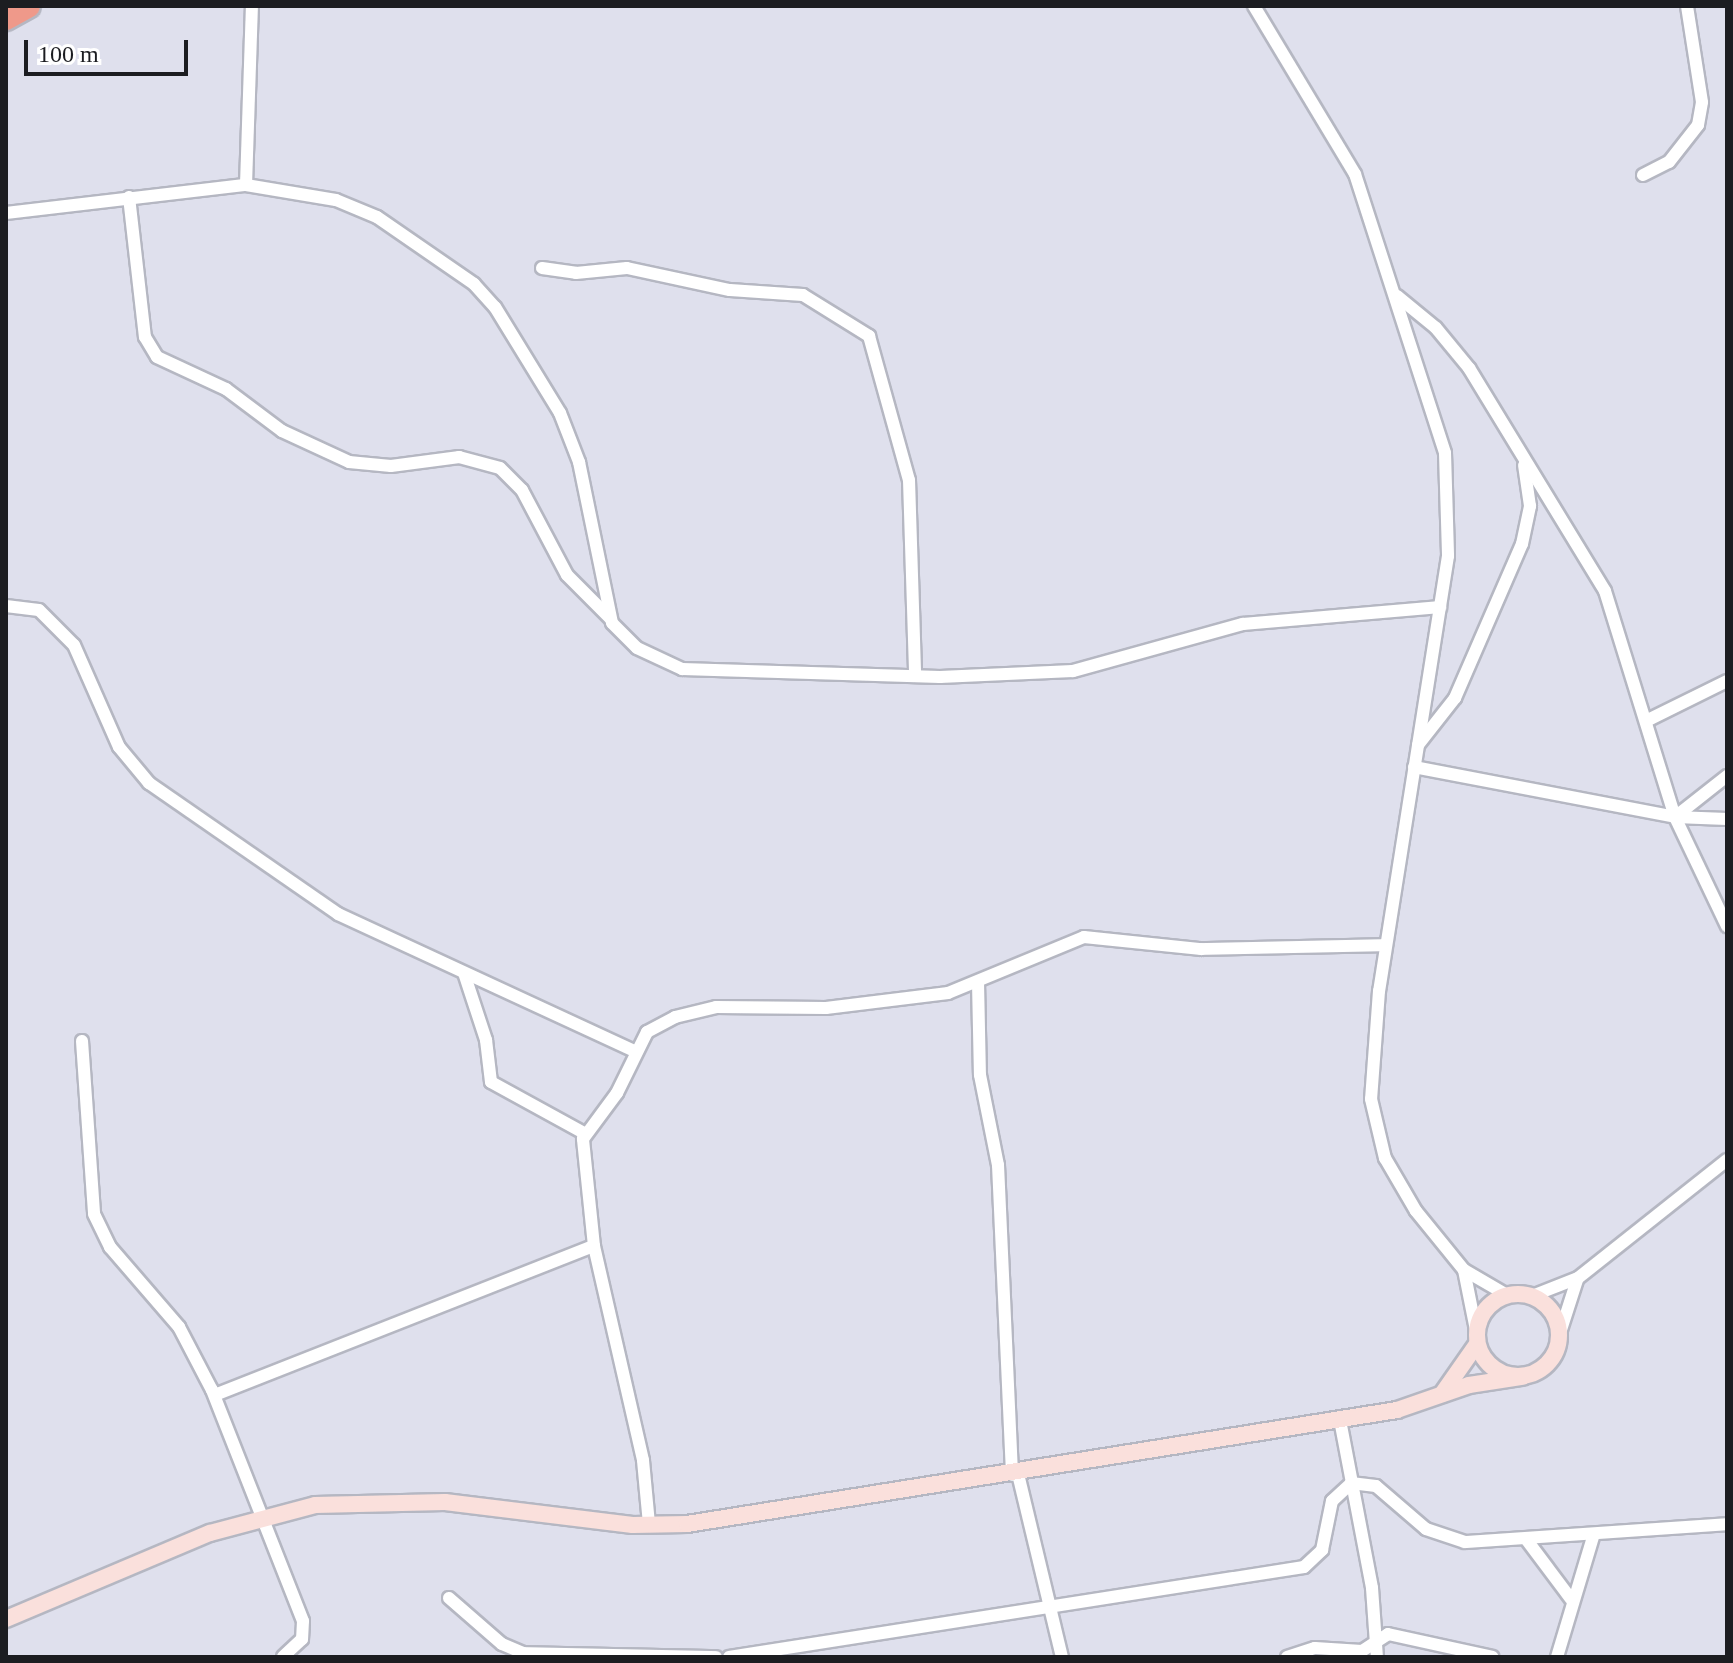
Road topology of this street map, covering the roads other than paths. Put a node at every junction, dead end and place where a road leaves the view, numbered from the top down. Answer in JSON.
{"nodes":[{"id":1,"x":29,"y":6,"type":"edge"},
{"id":2,"x":252,"y":6,"type":"edge"},
{"id":3,"x":1254,"y":6,"type":"edge"},
{"id":4,"x":1687,"y":6,"type":"edge"},
{"id":5,"x":6,"y":19,"type":"edge"},
{"id":6,"x":1643,"y":175,"type":"dead end"},
{"id":7,"x":246,"y":185,"type":"junction"},
{"id":8,"x":129,"y":197,"type":"junction"},
{"id":9,"x":6,"y":213,"type":"edge"},
{"id":10,"x":542,"y":268,"type":"dead end"},
{"id":11,"x":1397,"y":296,"type":"junction"},
{"id":12,"x":1520,"y":453,"type":"junction"},
{"id":13,"x":6,"y":606,"type":"edge"},
{"id":14,"x":1440,"y":607,"type":"junction"},
{"id":15,"x":610,"y":618,"type":"junction"},
{"id":16,"x":915,"y":676,"type":"junction"},
{"id":17,"x":1727,"y":681,"type":"edge"},
{"id":18,"x":1646,"y":721,"type":"junction"},
{"id":19,"x":1418,"y":745,"type":"junction"},
{"id":20,"x":1414,"y":767,"type":"junction"},
{"id":21,"x":1727,"y":776,"type":"edge"},
{"id":22,"x":1675,"y":817,"type":"junction"},
{"id":23,"x":1727,"y":819,"type":"edge"},
{"id":24,"x":1727,"y":926,"type":"edge"},
{"id":25,"x":1386,"y":945,"type":"junction"},
{"id":26,"x":464,"y":973,"type":"junction"},
{"id":27,"x":978,"y":982,"type":"junction"},
{"id":28,"x":82,"y":1041,"type":"dead end"},
{"id":29,"x":633,"y":1050,"type":"junction"},
{"id":30,"x":584,"y":1133,"type":"junction"},
{"id":31,"x":1727,"y":1160,"type":"edge"},
{"id":32,"x":594,"y":1246,"type":"junction"},
{"id":33,"x":1464,"y":1270,"type":"junction"},
{"id":34,"x":1578,"y":1278,"type":"junction"},
{"id":35,"x":1507,"y":1295,"type":"junction"},
{"id":36,"x":1532,"y":1296,"type":"junction"},
{"id":37,"x":1560,"y":1333,"type":"junction"},
{"id":38,"x":1477,"y":1337,"type":"junction"},
{"id":39,"x":1522,"y":1377,"type":"junction"},
{"id":40,"x":215,"y":1395,"type":"junction"},
{"id":41,"x":1441,"y":1395,"type":"junction"},
{"id":42,"x":1340,"y":1420,"type":"junction"},
{"id":43,"x":1015,"y":1474,"type":"junction"},
{"id":44,"x":1351,"y":1483,"type":"junction"},
{"id":45,"x":262,"y":1515,"type":"junction"},
{"id":46,"x":649,"y":1524,"type":"junction"},
{"id":47,"x":1727,"y":1524,"type":"edge"},
{"id":48,"x":1593,"y":1537,"type":"junction"},
{"id":49,"x":1526,"y":1539,"type":"junction"},
{"id":50,"x":449,"y":1598,"type":"dead end"},
{"id":51,"x":1571,"y":1599,"type":"junction"},
{"id":52,"x":1047,"y":1609,"type":"junction"},
{"id":53,"x":6,"y":1619,"type":"edge"},
{"id":54,"x":1376,"y":1650,"type":"edge"},
{"id":55,"x":283,"y":1657,"type":"edge"},
{"id":56,"x":716,"y":1657,"type":"edge"},
{"id":57,"x":729,"y":1657,"type":"edge"},
{"id":58,"x":1062,"y":1657,"type":"edge"},
{"id":59,"x":1287,"y":1657,"type":"edge"},
{"id":60,"x":1493,"y":1657,"type":"edge"},
{"id":61,"x":1557,"y":1657,"type":"edge"}],
"edges":[{"from":1,"to":5,"type":"highway"},
{"from":2,"to":7,"type":"street"},
{"from":3,"to":11,"type":"street"},
{"from":4,"to":6,"type":"street"},
{"from":7,"to":8,"type":"street"},
{"from":7,"to":15,"type":"street"},
{"from":8,"to":9,"type":"street"},
{"from":8,"to":15,"type":"street"},
{"from":10,"to":16,"type":"street"},
{"from":11,"to":12,"type":"street"},
{"from":11,"to":14,"type":"street"},
{"from":12,"to":18,"type":"street"},
{"from":12,"to":19,"type":"street"},
{"from":13,"to":26,"type":"street"},
{"from":14,"to":16,"type":"street"},
{"from":14,"to":19,"type":"street"},
{"from":15,"to":16,"type":"street"},
{"from":17,"to":18,"type":"street"},
{"from":18,"to":22,"type":"street"},
{"from":19,"to":20,"type":"street"},
{"from":20,"to":22,"type":"street"},
{"from":20,"to":25,"type":"street"},
{"from":21,"to":22,"type":"street"},
{"from":22,"to":23,"type":"street"},
{"from":22,"to":24,"type":"street"},
{"from":25,"to":27,"type":"street"},
{"from":25,"to":33,"type":"street"},
{"from":26,"to":29,"type":"street"},
{"from":26,"to":30,"type":"street"},
{"from":27,"to":29,"type":"street"},
{"from":27,"to":43,"type":"street"},
{"from":28,"to":40,"type":"street"},
{"from":29,"to":30,"type":"street"},
{"from":30,"to":32,"type":"street"},
{"from":31,"to":34,"type":"street"},
{"from":32,"to":40,"type":"street"},
{"from":32,"to":46,"type":"street"},
{"from":33,"to":35,"type":"street"},
{"from":33,"to":38,"type":"street"},
{"from":34,"to":36,"type":"street"},
{"from":34,"to":37,"type":"street"},
{"from":35,"to":36,"type":"street"},
{"from":35,"to":38,"type":"street"},
{"from":36,"to":37,"type":"street"},
{"from":37,"to":39,"type":"street"},
{"from":38,"to":39,"type":"street"},
{"from":38,"to":41,"type":"street"},
{"from":39,"to":41,"type":"street"},
{"from":40,"to":45,"type":"street"},
{"from":41,"to":42,"type":"street"},
{"from":42,"to":43,"type":"street"},
{"from":42,"to":44,"type":"street"},
{"from":43,"to":46,"type":"street"},
{"from":43,"to":52,"type":"street"},
{"from":44,"to":49,"type":"street"},
{"from":44,"to":52,"type":"street"},
{"from":44,"to":54,"type":"street"},
{"from":45,"to":46,"type":"street"},
{"from":45,"to":53,"type":"street"},
{"from":45,"to":55,"type":"street"},
{"from":47,"to":48,"type":"street"},
{"from":48,"to":49,"type":"street"},
{"from":48,"to":51,"type":"street"},
{"from":49,"to":51,"type":"street"},
{"from":50,"to":56,"type":"street"},
{"from":51,"to":61,"type":"street"},
{"from":52,"to":57,"type":"street"},
{"from":52,"to":58,"type":"street"},
{"from":54,"to":59,"type":"street"},
{"from":54,"to":60,"type":"street"}]}
